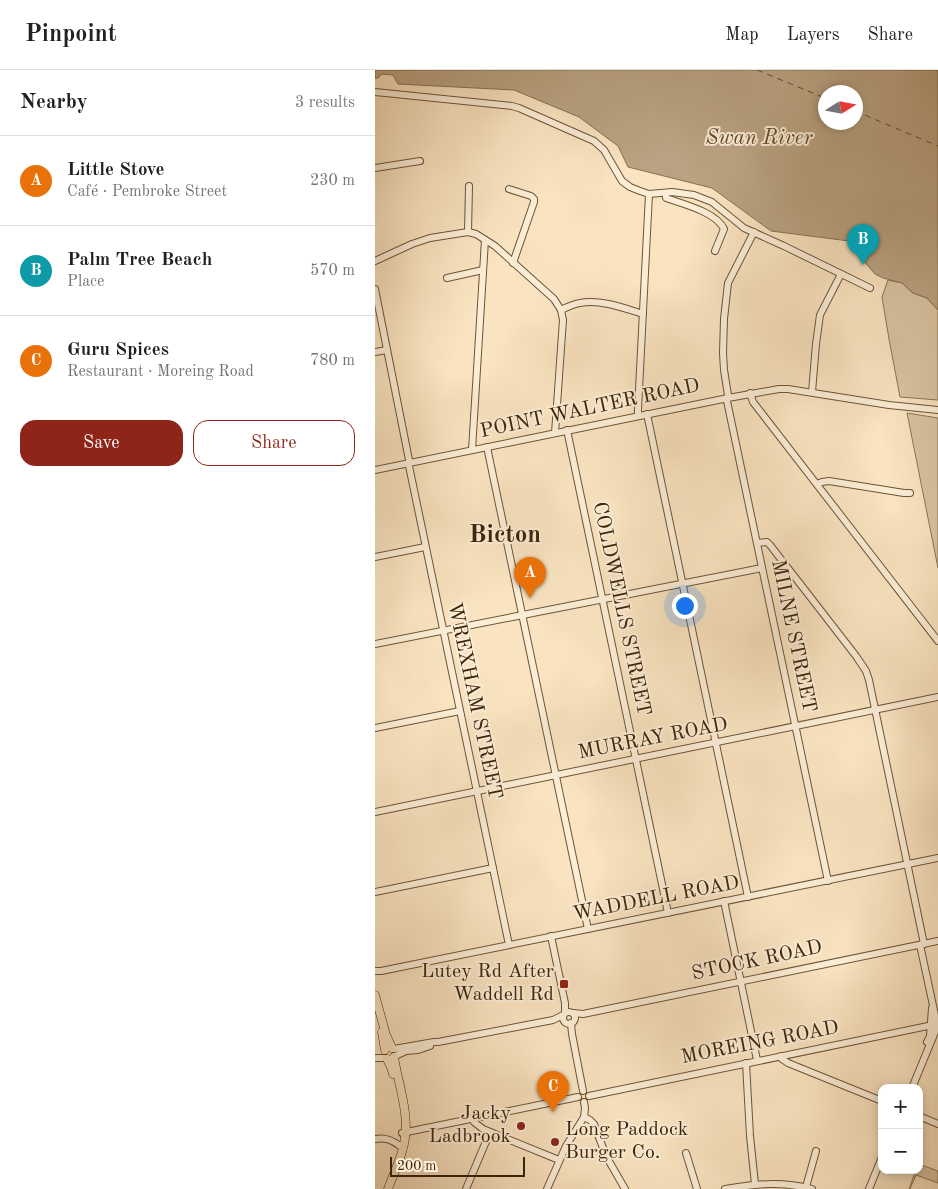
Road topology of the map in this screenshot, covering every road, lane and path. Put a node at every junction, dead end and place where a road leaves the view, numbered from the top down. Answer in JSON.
{"nodes":[{"id":1,"x":375,"y":92,"type":"edge"},
{"id":2,"x":420,"y":161,"type":"dead end"},
{"id":3,"x":375,"y":168,"type":"edge"},
{"id":4,"x":469,"y":186,"type":"dead end"},
{"id":5,"x":509,"y":189,"type":"dead end"},
{"id":6,"x":666,"y":193,"type":"junction"},
{"id":7,"x":649,"y":194,"type":"junction"},
{"id":8,"x":468,"y":232,"type":"junction"},
{"id":9,"x":754,"y":232,"type":"junction"},
{"id":10,"x":485,"y":240,"type":"junction"},
{"id":11,"x":715,"y":251,"type":"dead end"},
{"id":12,"x":375,"y":261,"type":"edge"},
{"id":13,"x":513,"y":263,"type":"junction"},
{"id":14,"x":483,"y":270,"type":"junction"},
{"id":15,"x":841,"y":274,"type":"junction"},
{"id":16,"x":447,"y":278,"type":"dead end"},
{"id":17,"x":870,"y":288,"type":"dead end"},
{"id":18,"x":375,"y":289,"type":"edge"},
{"id":19,"x":561,"y":310,"type":"junction"},
{"id":20,"x":643,"y":314,"type":"junction"},
{"id":21,"x":387,"y":350,"type":"junction"},
{"id":22,"x":375,"y":352,"type":"edge"},
{"id":23,"x":812,"y":392,"type":"junction"},
{"id":24,"x":750,"y":393,"type":"junction"},
{"id":25,"x":728,"y":398,"type":"junction"},
{"id":26,"x":938,"y":410,"type":"edge"},
{"id":27,"x":647,"y":414,"type":"junction"},
{"id":28,"x":638,"y":416,"type":"junction"},
{"id":29,"x":567,"y":430,"type":"junction"},
{"id":30,"x":555,"y":433,"type":"junction"},
{"id":31,"x":487,"y":447,"type":"junction"},
{"id":32,"x":473,"y":450,"type":"junction"},
{"id":33,"x":409,"y":463,"type":"junction"},
{"id":34,"x":375,"y":470,"type":"edge"},
{"id":35,"x":817,"y":484,"type":"junction"},
{"id":36,"x":910,"y":493,"type":"dead end"},
{"id":37,"x":757,"y":543,"type":"junction"},
{"id":38,"x":425,"y":546,"type":"junction"},
{"id":39,"x":375,"y":557,"type":"edge"},
{"id":40,"x":762,"y":568,"type":"junction"},
{"id":41,"x":682,"y":584,"type":"junction"},
{"id":42,"x":603,"y":600,"type":"junction"},
{"id":43,"x":523,"y":616,"type":"junction"},
{"id":44,"x":443,"y":631,"type":"junction"},
{"id":45,"x":938,"y":641,"type":"edge"},
{"id":46,"x":375,"y":644,"type":"edge"},
{"id":47,"x":938,"y":698,"type":"edge"},
{"id":48,"x":876,"y":710,"type":"junction"},
{"id":49,"x":460,"y":711,"type":"junction"},
{"id":50,"x":795,"y":726,"type":"junction"},
{"id":51,"x":375,"y":728,"type":"edge"},
{"id":52,"x":716,"y":743,"type":"junction"},
{"id":53,"x":636,"y":759,"type":"junction"},
{"id":54,"x":556,"y":775,"type":"junction"},
{"id":55,"x":476,"y":791,"type":"junction"},
{"id":56,"x":375,"y":812,"type":"edge"},
{"id":57,"x":938,"y":858,"type":"edge"},
{"id":58,"x":907,"y":864,"type":"junction"},
{"id":59,"x":493,"y":868,"type":"junction"},
{"id":60,"x":828,"y":881,"type":"junction"},
{"id":61,"x":375,"y":892,"type":"edge"},
{"id":62,"x":748,"y":896,"type":"junction"},
{"id":63,"x":724,"y":901,"type":"junction"},
{"id":64,"x":668,"y":913,"type":"junction"},
{"id":65,"x":588,"y":929,"type":"junction"},
{"id":66,"x":551,"y":936,"type":"junction"},
{"id":67,"x":938,"y":941,"type":"edge"},
{"id":68,"x":922,"y":944,"type":"junction"},
{"id":69,"x":509,"y":945,"type":"junction"},
{"id":70,"x":377,"y":972,"type":"edge"},
{"id":71,"x":741,"y":981,"type":"junction"},
{"id":72,"x":375,"y":995,"type":"edge"},
{"id":73,"x":375,"y":1006,"type":"edge"},
{"id":74,"x":568,"y":1017,"type":"junction"},
{"id":75,"x":935,"y":1024,"type":"edge"},
{"id":76,"x":389,"y":1053,"type":"junction"},
{"id":77,"x":375,"y":1054,"type":"edge"},
{"id":78,"x":781,"y":1056,"type":"junction"},
{"id":79,"x":375,"y":1058,"type":"edge"},
{"id":80,"x":757,"y":1060,"type":"junction"},
{"id":81,"x":746,"y":1063,"type":"junction"},
{"id":82,"x":912,"y":1084,"type":"edge"},
{"id":83,"x":586,"y":1093,"type":"junction"},
{"id":84,"x":878,"y":1099,"type":"edge"},
{"id":85,"x":581,"y":1100,"type":"junction"},
{"id":86,"x":584,"y":1117,"type":"junction"},
{"id":87,"x":923,"y":1118,"type":"edge"},
{"id":88,"x":473,"y":1119,"type":"junction"},
{"id":89,"x":938,"y":1124,"type":"edge"},
{"id":90,"x":490,"y":1132,"type":"junction"},
{"id":91,"x":404,"y":1133,"type":"junction"},
{"id":92,"x":375,"y":1139,"type":"edge"},
{"id":93,"x":400,"y":1146,"type":"junction"},
{"id":94,"x":816,"y":1151,"type":"dead end"},
{"id":95,"x":686,"y":1153,"type":"dead end"},
{"id":96,"x":559,"y":1160,"type":"junction"},
{"id":97,"x":878,"y":1167,"type":"edge"},
{"id":98,"x":755,"y":1184,"type":"junction"},
{"id":99,"x":809,"y":1188,"type":"edge"},
{"id":100,"x":386,"y":1189,"type":"edge"},
{"id":101,"x":467,"y":1189,"type":"edge"},
{"id":102,"x":547,"y":1189,"type":"edge"},
{"id":103,"x":625,"y":1189,"type":"edge"},
{"id":104,"x":697,"y":1189,"type":"edge"},
{"id":105,"x":725,"y":1189,"type":"edge"},
{"id":106,"x":869,"y":1189,"type":"edge"}],
"edges":[{"from":1,"to":7,"type":"street"},
{"from":2,"to":3,"type":"street"},
{"from":4,"to":8,"type":"street"},
{"from":5,"to":13,"type":"street"},
{"from":6,"to":7,"type":"street"},
{"from":6,"to":9,"type":"street"},
{"from":6,"to":11,"type":"street"},
{"from":7,"to":20,"type":"street"},
{"from":8,"to":10,"type":"street"},
{"from":8,"to":12,"type":"street"},
{"from":9,"to":15,"type":"street"},
{"from":9,"to":25,"type":"street","name":"MILNE STREET"},
{"from":10,"to":13,"type":"street"},
{"from":10,"to":14,"type":"street"},
{"from":13,"to":19,"type":"street"},
{"from":14,"to":16,"type":"street"},
{"from":14,"to":32,"type":"street"},
{"from":15,"to":17,"type":"street"},
{"from":15,"to":23,"type":"street"},
{"from":18,"to":21,"type":"street","name":"WREXHAM STREET"},
{"from":19,"to":20,"type":"street"},
{"from":19,"to":30,"type":"street"},
{"from":20,"to":28,"type":"street"},
{"from":21,"to":22,"type":"street"},
{"from":21,"to":33,"type":"street","name":"WREXHAM STREET"},
{"from":23,"to":24,"type":"street","name":"POINT WALTER ROAD"},
{"from":23,"to":26,"type":"street","name":"POINT WALTER ROAD"},
{"from":24,"to":25,"type":"street","name":"POINT WALTER ROAD"},
{"from":24,"to":35,"type":"street"},
{"from":25,"to":27,"type":"street","name":"POINT WALTER ROAD"},
{"from":25,"to":37,"type":"street","name":"MILNE STREET"},
{"from":27,"to":28,"type":"street","name":"POINT WALTER ROAD"},
{"from":27,"to":41,"type":"street"},
{"from":28,"to":29,"type":"street","name":"POINT WALTER ROAD"},
{"from":29,"to":30,"type":"street","name":"POINT WALTER ROAD"},
{"from":29,"to":42,"type":"street","name":"COLDWELLS STREET"},
{"from":30,"to":31,"type":"street","name":"POINT WALTER ROAD"},
{"from":31,"to":32,"type":"street","name":"POINT WALTER ROAD"},
{"from":31,"to":43,"type":"street"},
{"from":32,"to":33,"type":"street","name":"POINT WALTER ROAD"},
{"from":33,"to":34,"type":"street","name":"POINT WALTER ROAD"},
{"from":33,"to":38,"type":"street","name":"WREXHAM STREET"},
{"from":35,"to":36,"type":"street"},
{"from":35,"to":45,"type":"street"},
{"from":37,"to":40,"type":"street","name":"MILNE STREET"},
{"from":37,"to":48,"type":"street"},
{"from":38,"to":39,"type":"street"},
{"from":38,"to":44,"type":"street","name":"WREXHAM STREET"},
{"from":40,"to":41,"type":"street"},
{"from":40,"to":50,"type":"street","name":"MILNE STREET"},
{"from":41,"to":42,"type":"street"},
{"from":41,"to":52,"type":"street"},
{"from":42,"to":43,"type":"street"},
{"from":42,"to":53,"type":"street","name":"COLDWELLS STREET"},
{"from":43,"to":44,"type":"street"},
{"from":43,"to":54,"type":"street"},
{"from":44,"to":46,"type":"street"},
{"from":44,"to":49,"type":"street","name":"WREXHAM STREET"},
{"from":47,"to":48,"type":"street","name":"MURRAY ROAD"},
{"from":48,"to":50,"type":"street","name":"MURRAY ROAD"},
{"from":48,"to":58,"type":"street"},
{"from":49,"to":51,"type":"street"},
{"from":49,"to":55,"type":"street","name":"WREXHAM STREET"},
{"from":50,"to":52,"type":"street","name":"MURRAY ROAD"},
{"from":50,"to":60,"type":"street","name":"MILNE STREET"},
{"from":52,"to":53,"type":"street","name":"MURRAY ROAD"},
{"from":52,"to":62,"type":"street"},
{"from":53,"to":54,"type":"street","name":"MURRAY ROAD"},
{"from":53,"to":64,"type":"street","name":"COLDWELLS STREET"},
{"from":54,"to":55,"type":"street","name":"MURRAY ROAD"},
{"from":54,"to":65,"type":"street"},
{"from":55,"to":56,"type":"street","name":"MURRAY ROAD"},
{"from":55,"to":59,"type":"street","name":"WREXHAM STREET"},
{"from":57,"to":58,"type":"street","name":"WADDELL ROAD"},
{"from":58,"to":60,"type":"street","name":"WADDELL ROAD"},
{"from":58,"to":68,"type":"street"},
{"from":59,"to":61,"type":"street"},
{"from":59,"to":69,"type":"street","name":"WREXHAM STREET"},
{"from":60,"to":62,"type":"street","name":"WADDELL ROAD"},
{"from":62,"to":63,"type":"street","name":"WADDELL ROAD"},
{"from":63,"to":64,"type":"street","name":"WADDELL ROAD"},
{"from":63,"to":71,"type":"street"},
{"from":64,"to":65,"type":"street","name":"WADDELL ROAD"},
{"from":65,"to":66,"type":"street","name":"WADDELL ROAD"},
{"from":66,"to":69,"type":"street","name":"WADDELL ROAD"},
{"from":66,"to":74,"type":"street"},
{"from":67,"to":68,"type":"street","name":"STOCK ROAD"},
{"from":68,"to":71,"type":"street","name":"STOCK ROAD"},
{"from":68,"to":75,"type":"street"},
{"from":69,"to":70,"type":"street","name":"WADDELL ROAD"},
{"from":71,"to":74,"type":"street","name":"STOCK ROAD"},
{"from":71,"to":80,"type":"street"},
{"from":72,"to":76,"type":"main road"},
{"from":73,"to":76,"type":"main road"},
{"from":74,"to":76,"type":"street","name":"STOCK ROAD"},
{"from":74,"to":83,"type":"street"},
{"from":75,"to":78,"type":"street","name":"MOREING ROAD"},
{"from":75,"to":82,"type":"street"},
{"from":76,"to":77,"type":"street","name":"STOCK ROAD"},
{"from":76,"to":79,"type":"street","name":"STOCK ROAD"},
{"from":76,"to":91,"type":"main road"},
{"from":78,"to":80,"type":"street","name":"MOREING ROAD"},
{"from":78,"to":84,"type":"street"},
{"from":80,"to":81,"type":"street","name":"MOREING ROAD"},
{"from":81,"to":83,"type":"street","name":"MOREING ROAD"},
{"from":81,"to":98,"type":"street"},
{"from":83,"to":85,"type":"street"},
{"from":83,"to":85,"type":"street"},
{"from":85,"to":86,"type":"street"},
{"from":85,"to":88,"type":"street"},
{"from":86,"to":96,"type":"street"},
{"from":86,"to":103,"type":"street"},
{"from":87,"to":89,"type":"street"},
{"from":88,"to":90,"type":"street"},
{"from":88,"to":91,"type":"street"},
{"from":90,"to":96,"type":"street"},
{"from":90,"to":101,"type":"street"},
{"from":91,"to":93,"type":"main road"},
{"from":91,"to":100,"type":"main road"},
{"from":92,"to":93,"type":"street"},
{"from":93,"to":100,"type":"main road"},
{"from":94,"to":99,"type":"street"},
{"from":95,"to":104,"type":"street"},
{"from":96,"to":102,"type":"street"},
{"from":97,"to":106,"type":"street"},
{"from":98,"to":99,"type":"street"},
{"from":98,"to":105,"type":"street"}]}
